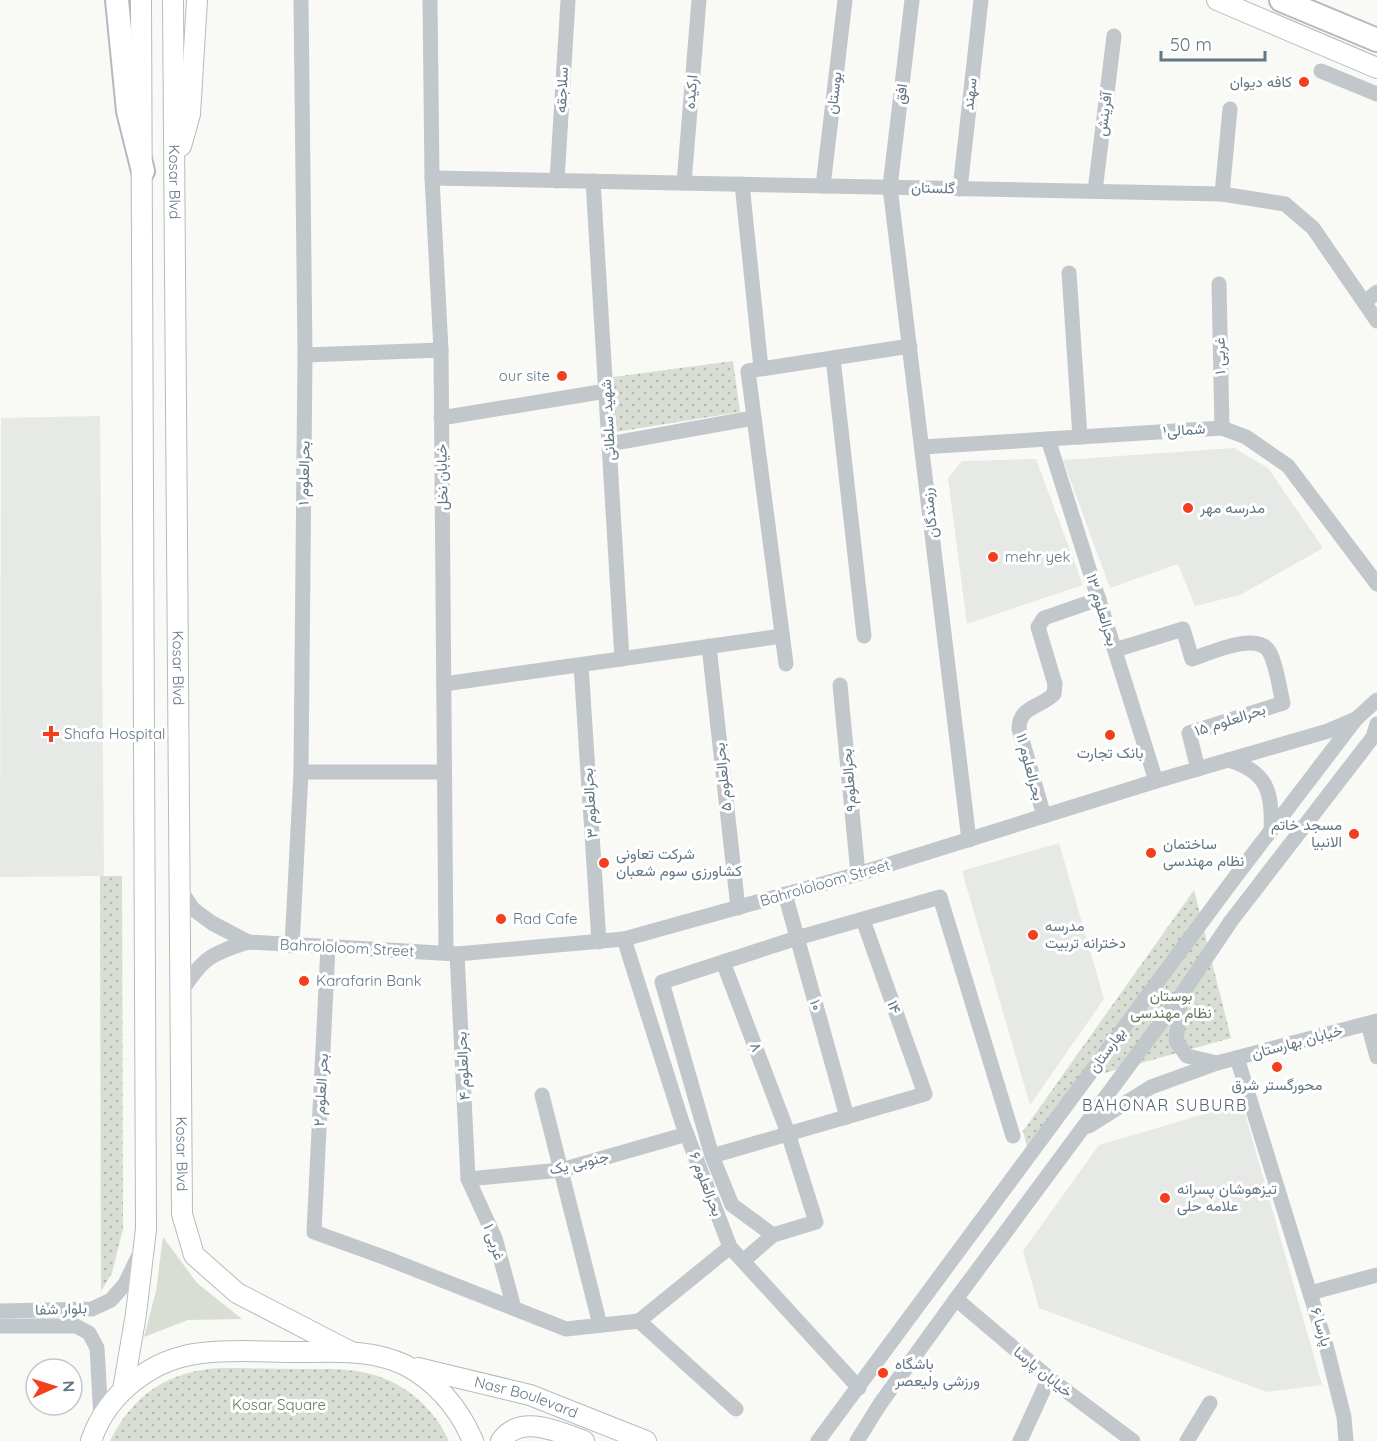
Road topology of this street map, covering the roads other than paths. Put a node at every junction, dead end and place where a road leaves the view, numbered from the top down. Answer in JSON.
{"nodes":[{"id":1,"x":117,"y":0,"type":"edge"},
{"id":2,"x":141,"y":0,"type":"edge"},
{"id":3,"x":173,"y":0,"type":"edge"},
{"id":4,"x":197,"y":0,"type":"edge"},
{"id":5,"x":301,"y":0,"type":"edge"},
{"id":6,"x":430,"y":0,"type":"edge"},
{"id":7,"x":568,"y":0,"type":"edge"},
{"id":8,"x":699,"y":0,"type":"edge"},
{"id":9,"x":845,"y":0,"type":"edge"},
{"id":10,"x":912,"y":0,"type":"edge"},
{"id":11,"x":981,"y":0,"type":"edge"},
{"id":12,"x":1216,"y":0,"type":"edge"},
{"id":13,"x":1281,"y":0,"type":"edge"},
{"id":14,"x":1114,"y":36,"type":"dead end"},
{"id":15,"x":1377,"y":40,"type":"edge"},
{"id":16,"x":1377,"y":68,"type":"edge"},
{"id":17,"x":1321,"y":71,"type":"dead end"},
{"id":18,"x":1377,"y":94,"type":"edge"},
{"id":19,"x":1230,"y":109,"type":"dead end"},
{"id":20,"x":143,"y":171,"type":"junction"},
{"id":21,"x":175,"y":172,"type":"junction"},
{"id":22,"x":432,"y":178,"type":"junction"},
{"id":23,"x":557,"y":181,"type":"junction"},
{"id":24,"x":593,"y":181,"type":"junction"},
{"id":25,"x":684,"y":183,"type":"junction"},
{"id":26,"x":742,"y":184,"type":"junction"},
{"id":27,"x":823,"y":186,"type":"junction"},
{"id":28,"x":890,"y":187,"type":"junction"},
{"id":29,"x":960,"y":189,"type":"junction"},
{"id":30,"x":1095,"y":191,"type":"junction"},
{"id":31,"x":1222,"y":194,"type":"junction"},
{"id":32,"x":1069,"y":273,"type":"dead end"},
{"id":33,"x":1219,"y":284,"type":"dead end"},
{"id":34,"x":1377,"y":292,"type":"edge"},
{"id":35,"x":1365,"y":302,"type":"junction"},
{"id":36,"x":1377,"y":321,"type":"edge"},
{"id":37,"x":910,"y":346,"type":"junction"},
{"id":38,"x":441,"y":350,"type":"junction"},
{"id":39,"x":305,"y":355,"type":"junction"},
{"id":40,"x":833,"y":357,"type":"junction"},
{"id":41,"x":761,"y":368,"type":"junction"},
{"id":42,"x":606,"y":391,"type":"junction"},
{"id":43,"x":441,"y":418,"type":"junction"},
{"id":44,"x":753,"y":418,"type":"junction"},
{"id":45,"x":1222,"y":428,"type":"junction"},
{"id":46,"x":1080,"y":437,"type":"junction"},
{"id":47,"x":1048,"y":439,"type":"junction"},
{"id":48,"x":609,"y":444,"type":"junction"},
{"id":49,"x":922,"y":447,"type":"junction"},
{"id":50,"x":1377,"y":584,"type":"edge"},
{"id":51,"x":1099,"y":599,"type":"junction"},
{"id":52,"x":783,"y":636,"type":"junction"},
{"id":53,"x":864,"y":636,"type":"dead end"},
{"id":54,"x":709,"y":646,"type":"junction"},
{"id":55,"x":1115,"y":650,"type":"junction"},
{"id":56,"x":622,"y":659,"type":"junction"},
{"id":57,"x":581,"y":664,"type":"junction"},
{"id":58,"x":786,"y":664,"type":"dead end"},
{"id":59,"x":444,"y":684,"type":"junction"},
{"id":60,"x":840,"y":685,"type":"dead end"},
{"id":61,"x":1377,"y":700,"type":"edge"},
{"id":62,"x":1356,"y":719,"type":"junction"},
{"id":63,"x":1377,"y":724,"type":"edge"},
{"id":64,"x":1228,"y":760,"type":"junction"},
{"id":65,"x":1198,"y":769,"type":"junction"},
{"id":66,"x":301,"y":772,"type":"junction"},
{"id":67,"x":444,"y":772,"type":"junction"},
{"id":68,"x":1156,"y":781,"type":"junction"},
{"id":69,"x":1044,"y":816,"type":"junction"},
{"id":70,"x":1271,"y":830,"type":"junction"},
{"id":71,"x":969,"y":840,"type":"junction"},
{"id":72,"x":858,"y":874,"type":"junction"},
{"id":73,"x":179,"y":888,"type":"junction"},
{"id":74,"x":785,"y":894,"type":"junction"},
{"id":75,"x":738,"y":909,"type":"junction"},
{"id":76,"x":1210,"y":910,"type":"junction"},
{"id":77,"x":863,"y":920,"type":"junction"},
{"id":78,"x":1231,"y":921,"type":"junction"},
{"id":79,"x":797,"y":938,"type":"junction"},
{"id":80,"x":624,"y":939,"type":"junction"},
{"id":81,"x":248,"y":942,"type":"junction"},
{"id":82,"x":598,"y":942,"type":"junction"},
{"id":83,"x":292,"y":946,"type":"junction"},
{"id":84,"x":328,"y":947,"type":"junction"},
{"id":85,"x":452,"y":954,"type":"junction"},
{"id":86,"x":723,"y":962,"type":"junction"},
{"id":87,"x":180,"y":992,"type":"junction"},
{"id":88,"x":1182,"y":993,"type":"junction"},
{"id":89,"x":1372,"y":1022,"type":"edge"},
{"id":90,"x":1377,"y":1057,"type":"edge"},
{"id":91,"x":1237,"y":1058,"type":"junction"},
{"id":92,"x":1216,"y":1063,"type":"junction"},
{"id":93,"x":542,"y":1095,"type":"dead end"},
{"id":94,"x":847,"y":1116,"type":"junction"},
{"id":95,"x":1080,"y":1132,"type":"junction"},
{"id":96,"x":788,"y":1133,"type":"junction"},
{"id":97,"x":687,"y":1134,"type":"junction"},
{"id":98,"x":1013,"y":1136,"type":"dead end"},
{"id":99,"x":712,"y":1156,"type":"junction"},
{"id":100,"x":561,"y":1170,"type":"junction"},
{"id":101,"x":468,"y":1179,"type":"junction"},
{"id":102,"x":146,"y":1229,"type":"junction"},
{"id":103,"x":773,"y":1235,"type":"junction"},
{"id":104,"x":730,"y":1247,"type":"junction"},
{"id":105,"x":743,"y":1262,"type":"junction"},
{"id":106,"x":1377,"y":1275,"type":"edge"},
{"id":107,"x":1310,"y":1293,"type":"junction"},
{"id":108,"x":956,"y":1299,"type":"junction"},
{"id":109,"x":514,"y":1308,"type":"junction"},
{"id":110,"x":0,"y":1311,"type":"edge"},
{"id":111,"x":639,"y":1321,"type":"junction"},
{"id":112,"x":600,"y":1325,"type":"junction"},
{"id":113,"x":0,"y":1326,"type":"edge"},
{"id":114,"x":351,"y":1352,"type":"junction"},
{"id":115,"x":403,"y":1364,"type":"junction"},
{"id":116,"x":1049,"y":1377,"type":"junction"},
{"id":117,"x":859,"y":1388,"type":"junction"},
{"id":118,"x":123,"y":1390,"type":"junction"},
{"id":119,"x":1210,"y":1402,"type":"dead end"},
{"id":120,"x":736,"y":1409,"type":"dead end"},
{"id":121,"x":92,"y":1434,"type":"edge"},
{"id":122,"x":826,"y":1439,"type":"edge"},
{"id":123,"x":1126,"y":1439,"type":"edge"},
{"id":124,"x":473,"y":1441,"type":"edge"},
{"id":125,"x":501,"y":1441,"type":"edge"},
{"id":126,"x":584,"y":1441,"type":"edge"},
{"id":127,"x":646,"y":1441,"type":"edge"},
{"id":128,"x":857,"y":1441,"type":"edge"},
{"id":129,"x":1020,"y":1441,"type":"edge"},
{"id":130,"x":1187,"y":1441,"type":"edge"},
{"id":131,"x":1346,"y":1441,"type":"edge"}],
"edges":[{"from":1,"to":20,"type":"highway"},
{"from":2,"to":20,"type":"main road"},
{"from":3,"to":21,"type":"main road","name":"Kosar Blvd"},
{"from":4,"to":21,"type":"main road"},
{"from":5,"to":39,"type":"street","name":"بحرالعلوم ۱"},
{"from":6,"to":22,"type":"street","name":"خیابان نخل"},
{"from":7,"to":23,"type":"street","name":"سلاجقه"},
{"from":8,"to":25,"type":"street","name":"ارکیده"},
{"from":9,"to":27,"type":"street","name":"بوستان"},
{"from":10,"to":28,"type":"street","name":"افق"},
{"from":11,"to":29,"type":"street","name":"سهند"},
{"from":12,"to":16,"type":"main road"},
{"from":13,"to":15,"type":"highway"},
{"from":14,"to":30,"type":"street","name":"آفرینش"},
{"from":17,"to":18,"type":"street"},
{"from":19,"to":31,"type":"street"},
{"from":20,"to":102,"type":"main road"},
{"from":21,"to":73,"type":"main road","name":"Kosar Blvd"},
{"from":22,"to":23,"type":"street","name":"گلستان"},
{"from":22,"to":38,"type":"street","name":"خیابان نخل"},
{"from":23,"to":24,"type":"street","name":"گلستان"},
{"from":24,"to":25,"type":"street","name":"گلستان"},
{"from":24,"to":42,"type":"street","name":"شهید سلطانی"},
{"from":25,"to":26,"type":"street","name":"گلستان"},
{"from":26,"to":27,"type":"street","name":"گلستان"},
{"from":26,"to":41,"type":"street"},
{"from":27,"to":28,"type":"street","name":"گلستان"},
{"from":28,"to":29,"type":"street","name":"گلستان"},
{"from":28,"to":37,"type":"street","name":"رزمندگان"},
{"from":29,"to":30,"type":"street","name":"گلستان"},
{"from":30,"to":31,"type":"street","name":"گلستان"},
{"from":31,"to":35,"type":"street","name":"گلستان"},
{"from":32,"to":46,"type":"street"},
{"from":33,"to":45,"type":"street","name":"غربی ۱"},
{"from":34,"to":35,"type":"street"},
{"from":35,"to":36,"type":"street","name":"گلستان"},
{"from":37,"to":40,"type":"street"},
{"from":37,"to":49,"type":"street","name":"رزمندگان"},
{"from":38,"to":39,"type":"street"},
{"from":38,"to":43,"type":"street","name":"خیابان نخل"},
{"from":39,"to":66,"type":"street","name":"بحرالعلوم ۱"},
{"from":40,"to":41,"type":"street"},
{"from":40,"to":53,"type":"street"},
{"from":41,"to":44,"type":"street"},
{"from":42,"to":43,"type":"street"},
{"from":42,"to":48,"type":"street","name":"شهید سلطانی"},
{"from":43,"to":59,"type":"street","name":"خیابان نخل"},
{"from":44,"to":48,"type":"street"},
{"from":44,"to":52,"type":"street"},
{"from":45,"to":46,"type":"street","name":"شمالی۱"},
{"from":45,"to":50,"type":"street","name":"شمالی۱"},
{"from":46,"to":47,"type":"street","name":"شمالی۱"},
{"from":47,"to":49,"type":"street","name":"شمالی۱"},
{"from":47,"to":51,"type":"street","name":"بحرالعلوم ۱۳"},
{"from":48,"to":56,"type":"street","name":"شهید سلطانی"},
{"from":49,"to":71,"type":"street","name":"رزمندگان"},
{"from":51,"to":55,"type":"street","name":"بحرالعلوم ۱۳"},
{"from":51,"to":69,"type":"street","name":"بحرالعلوم ۱۱"},
{"from":52,"to":54,"type":"street"},
{"from":52,"to":58,"type":"street"},
{"from":54,"to":56,"type":"street"},
{"from":54,"to":75,"type":"street","name":"بحرالعلوم ۵"},
{"from":55,"to":65,"type":"street","name":"بحرالعلوم ۱۵"},
{"from":55,"to":68,"type":"street","name":"بحرالعلوم ۱۳"},
{"from":56,"to":57,"type":"street"},
{"from":57,"to":59,"type":"street"},
{"from":57,"to":82,"type":"street","name":"بحرالعلوم ۳"},
{"from":59,"to":67,"type":"street","name":"خیابان نخل"},
{"from":60,"to":72,"type":"street","name":"بحرالعلوم۹"},
{"from":61,"to":62,"type":"street","name":"Bahrololoom Street"},
{"from":62,"to":64,"type":"street","name":"Bahrololoom Street"},
{"from":62,"to":70,"type":"street","name":"بهارستان"},
{"from":63,"to":78,"type":"street","name":"بهارستان"},
{"from":64,"to":65,"type":"street","name":"Bahrololoom Street"},
{"from":64,"to":70,"type":"street"},
{"from":65,"to":68,"type":"street","name":"Bahrololoom Street"},
{"from":66,"to":67,"type":"street"},
{"from":66,"to":83,"type":"street","name":"بحرالعلوم ۱"},
{"from":67,"to":85,"type":"street","name":"خیابان نخل"},
{"from":68,"to":69,"type":"street","name":"Bahrololoom Street"},
{"from":69,"to":71,"type":"street","name":"Bahrololoom Street"},
{"from":70,"to":76,"type":"street","name":"بهارستان"},
{"from":71,"to":72,"type":"street","name":"Bahrololoom Street"},
{"from":72,"to":74,"type":"street","name":"Bahrololoom Street"},
{"from":73,"to":81,"type":"street"},
{"from":73,"to":87,"type":"main road","name":"Kosar Blvd"},
{"from":74,"to":75,"type":"street","name":"Bahrololoom Street"},
{"from":74,"to":79,"type":"street","name":"۱۰"},
{"from":75,"to":80,"type":"street","name":"Bahrololoom Street"},
{"from":76,"to":78,"type":"street"},
{"from":76,"to":117,"type":"street","name":"بهارستان"},
{"from":77,"to":79,"type":"street"},
{"from":77,"to":94,"type":"street","name":"۱۴"},
{"from":77,"to":98,"type":"street"},
{"from":78,"to":88,"type":"street","name":"بهارستان"},
{"from":79,"to":86,"type":"street"},
{"from":79,"to":94,"type":"street","name":"۱۰"},
{"from":80,"to":82,"type":"street","name":"Bahrololoom Street"},
{"from":80,"to":97,"type":"street","name":"بحرالعلوم ۶"},
{"from":81,"to":83,"type":"street","name":"Bahrololoom Street"},
{"from":81,"to":87,"type":"street"},
{"from":82,"to":85,"type":"street","name":"Bahrololoom Street"},
{"from":83,"to":84,"type":"street","name":"Bahrololoom Street"},
{"from":84,"to":85,"type":"street","name":"Bahrololoom Street"},
{"from":84,"to":109,"type":"street","name":"بحر العلوم ۲"},
{"from":85,"to":101,"type":"street","name":"بحرالعلوم ۴"},
{"from":86,"to":96,"type":"street","name":"۸"},
{"from":86,"to":99,"type":"street"},
{"from":87,"to":114,"type":"main road","name":"Kosar Blvd"},
{"from":88,"to":92,"type":"street"},
{"from":88,"to":95,"type":"street","name":"بهارستان"},
{"from":89,"to":90,"type":"street"},
{"from":89,"to":91,"type":"street","name":"خیابان بهارستان"},
{"from":91,"to":92,"type":"street","name":"خیابان بهارستان"},
{"from":91,"to":107,"type":"street","name":"پارسا ۶"},
{"from":92,"to":95,"type":"street","name":"خیابان بهارستان"},
{"from":93,"to":100,"type":"street"},
{"from":94,"to":96,"type":"street"},
{"from":95,"to":108,"type":"street","name":"بهارستان"},
{"from":96,"to":99,"type":"street"},
{"from":96,"to":103,"type":"street","name":"۸"},
{"from":97,"to":100,"type":"street","name":"جنوبی یک"},
{"from":97,"to":104,"type":"street","name":"بحرالعلوم ۶"},
{"from":99,"to":103,"type":"street"},
{"from":100,"to":101,"type":"street","name":"جنوبی یک"},
{"from":100,"to":112,"type":"street"},
{"from":101,"to":109,"type":"street","name":"غربی ۱"},
{"from":102,"to":110,"type":"street","name":"بلوار شفا"},
{"from":102,"to":118,"type":"main road"},
{"from":103,"to":105,"type":"street"},
{"from":104,"to":105,"type":"street","name":"بحرالعلوم ۶"},
{"from":104,"to":111,"type":"street"},
{"from":105,"to":117,"type":"street","name":"بحرالعلوم ۶"},
{"from":106,"to":107,"type":"street"},
{"from":107,"to":131,"type":"street","name":"پارسا ۶"},
{"from":108,"to":116,"type":"street","name":"خیابان پارسا"},
{"from":108,"to":128,"type":"street","name":"بهارستان"},
{"from":109,"to":112,"type":"street"},
{"from":111,"to":112,"type":"street"},
{"from":111,"to":120,"type":"street"},
{"from":113,"to":121,"type":"street","name":"بلوار شفا"},
{"from":114,"to":115,"type":"main road"},
{"from":114,"to":118,"type":"main road"},
{"from":115,"to":124,"type":"main road"},
{"from":115,"to":127,"type":"main road","name":"Nasr Boulevard"},
{"from":116,"to":123,"type":"street","name":"خیابان پارسا"},
{"from":116,"to":129,"type":"street"},
{"from":117,"to":122,"type":"street","name":"بهارستان"},
{"from":118,"to":121,"type":"main road"},
{"from":119,"to":130,"type":"street"},
{"from":125,"to":126,"type":"main road","name":"Nasr Boulevard"}]}
